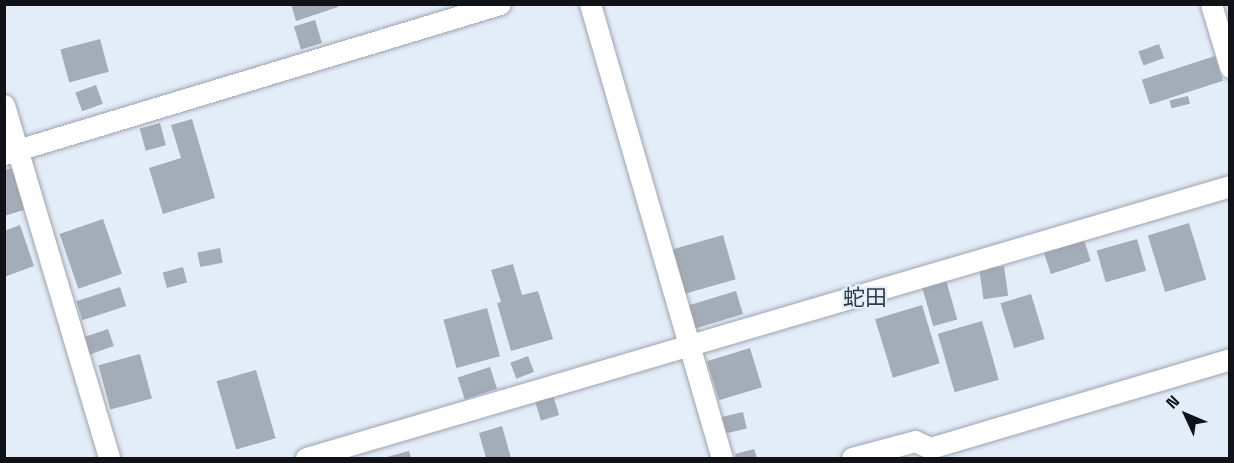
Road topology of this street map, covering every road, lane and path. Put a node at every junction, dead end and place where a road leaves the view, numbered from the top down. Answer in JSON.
{"nodes":[{"id":1,"x":500,"y":4,"type":"edge"},
{"id":2,"x":590,"y":4,"type":"edge"},
{"id":3,"x":1211,"y":4,"type":"edge"},
{"id":4,"x":1230,"y":67,"type":"edge"},
{"id":5,"x":4,"y":105,"type":"edge"},
{"id":6,"x":11,"y":152,"type":"edge"},
{"id":7,"x":1230,"y":186,"type":"edge"},
{"id":8,"x":687,"y":347,"type":"junction"},
{"id":9,"x":1230,"y":359,"type":"edge"},
{"id":10,"x":109,"y":459,"type":"edge"},
{"id":11,"x":306,"y":459,"type":"edge"},
{"id":12,"x":722,"y":459,"type":"edge"},
{"id":13,"x":852,"y":459,"type":"edge"}],
"edges":[{"from":1,"to":6,"type":"street"},
{"from":2,"to":8,"type":"street"},
{"from":3,"to":4,"type":"street"},
{"from":5,"to":6,"type":"street"},
{"from":6,"to":10,"type":"street"},
{"from":7,"to":8,"type":"street"},
{"from":8,"to":11,"type":"street"},
{"from":8,"to":12,"type":"street"},
{"from":9,"to":13,"type":"street"}]}
